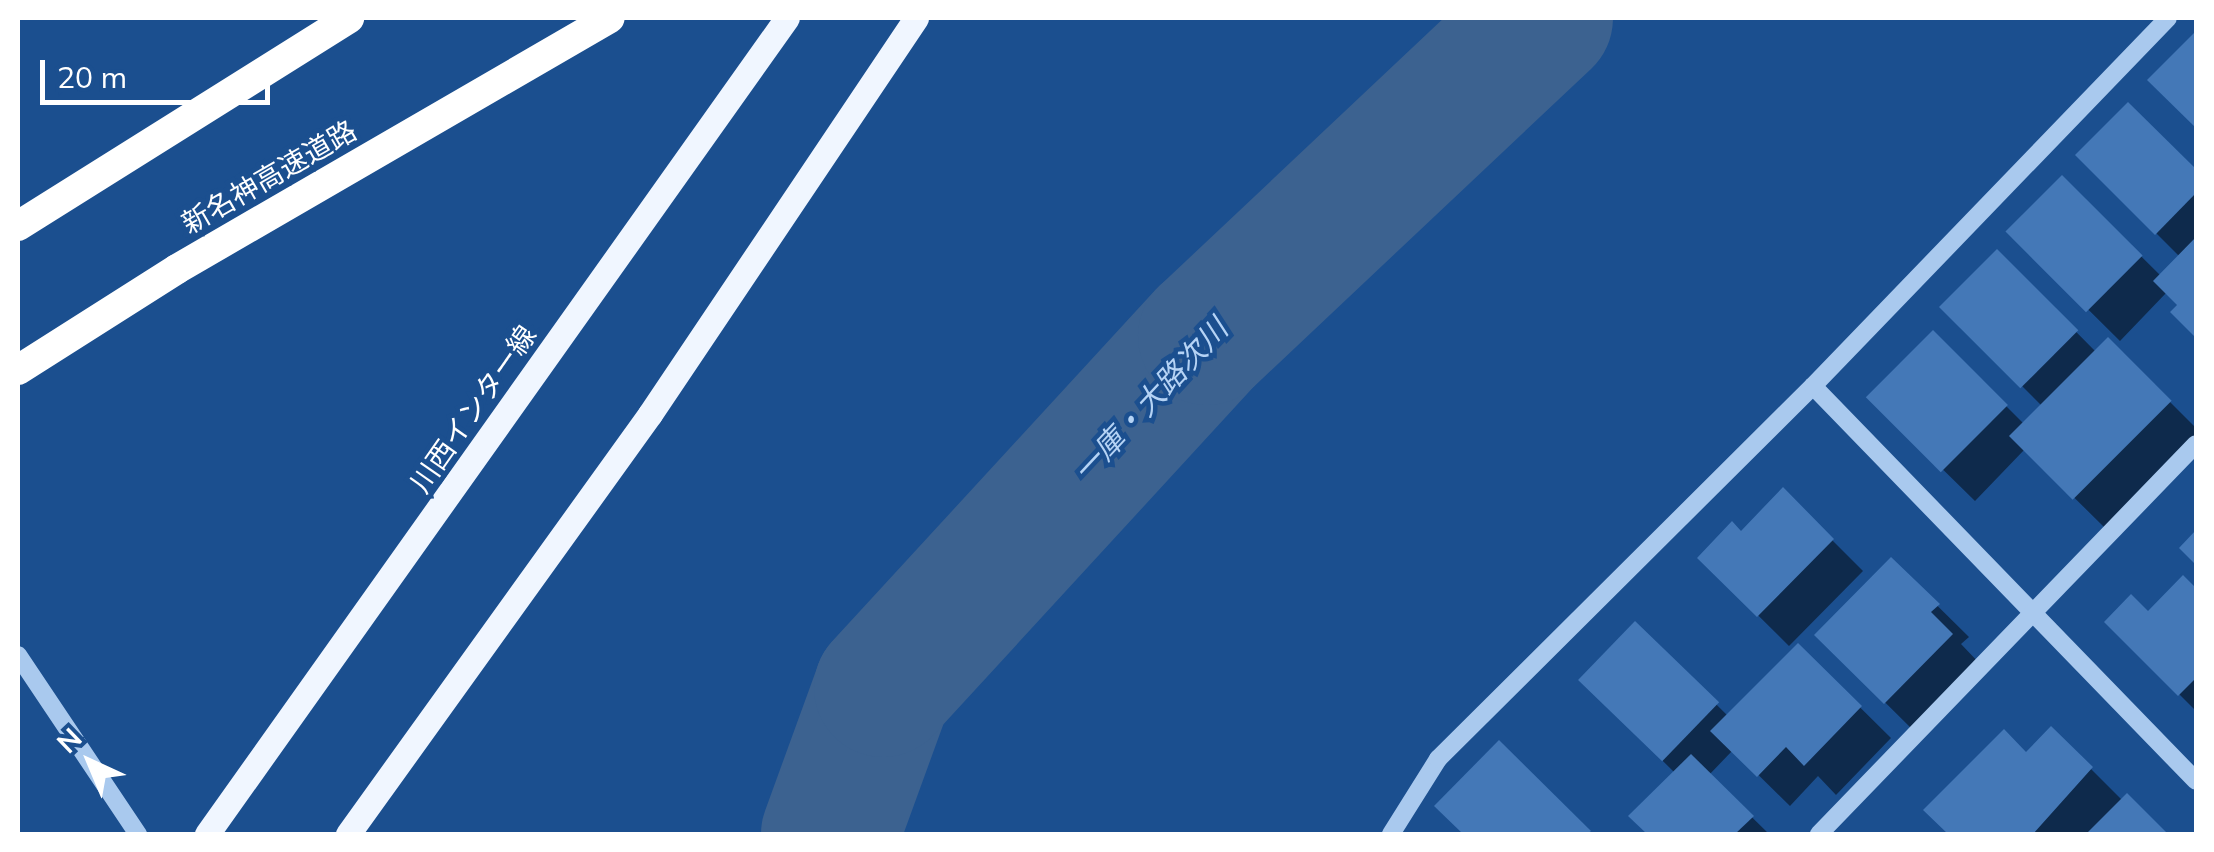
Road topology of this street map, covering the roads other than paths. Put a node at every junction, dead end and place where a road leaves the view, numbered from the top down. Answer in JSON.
{"nodes":[{"id":1,"x":349,"y":18,"type":"edge"},
{"id":2,"x":610,"y":18,"type":"edge"},
{"id":3,"x":788,"y":18,"type":"edge"},
{"id":4,"x":916,"y":18,"type":"edge"},
{"id":5,"x":2168,"y":18,"type":"edge"},
{"id":6,"x":18,"y":226,"type":"edge"},
{"id":7,"x":177,"y":268,"type":"junction"},
{"id":8,"x":18,"y":370,"type":"edge"},
{"id":9,"x":1813,"y":386,"type":"junction"},
{"id":10,"x":18,"y":387,"type":"edge"},
{"id":11,"x":2196,"y":444,"type":"edge"},
{"id":12,"x":2034,"y":613,"type":"junction"},
{"id":13,"x":18,"y":655,"type":"edge"},
{"id":14,"x":2196,"y":781,"type":"edge"},
{"id":15,"x":138,"y":834,"type":"edge"},
{"id":16,"x":207,"y":834,"type":"edge"},
{"id":17,"x":348,"y":834,"type":"edge"},
{"id":18,"x":1390,"y":834,"type":"edge"},
{"id":19,"x":1819,"y":834,"type":"edge"}],
"edges":[{"from":1,"to":6,"type":"highway"},
{"from":2,"to":7,"type":"highway","name":"新名神高速道路"},
{"from":3,"to":16,"type":"main road","name":"川西インター線"},
{"from":4,"to":17,"type":"main road"},
{"from":5,"to":9,"type":"street"},
{"from":7,"to":8,"type":"highway","name":"新名神高速道路"},
{"from":7,"to":10,"type":"highway"},
{"from":9,"to":12,"type":"street"},
{"from":9,"to":18,"type":"street"},
{"from":11,"to":12,"type":"street"},
{"from":12,"to":14,"type":"street"},
{"from":12,"to":19,"type":"street"},
{"from":13,"to":15,"type":"street"}]}
